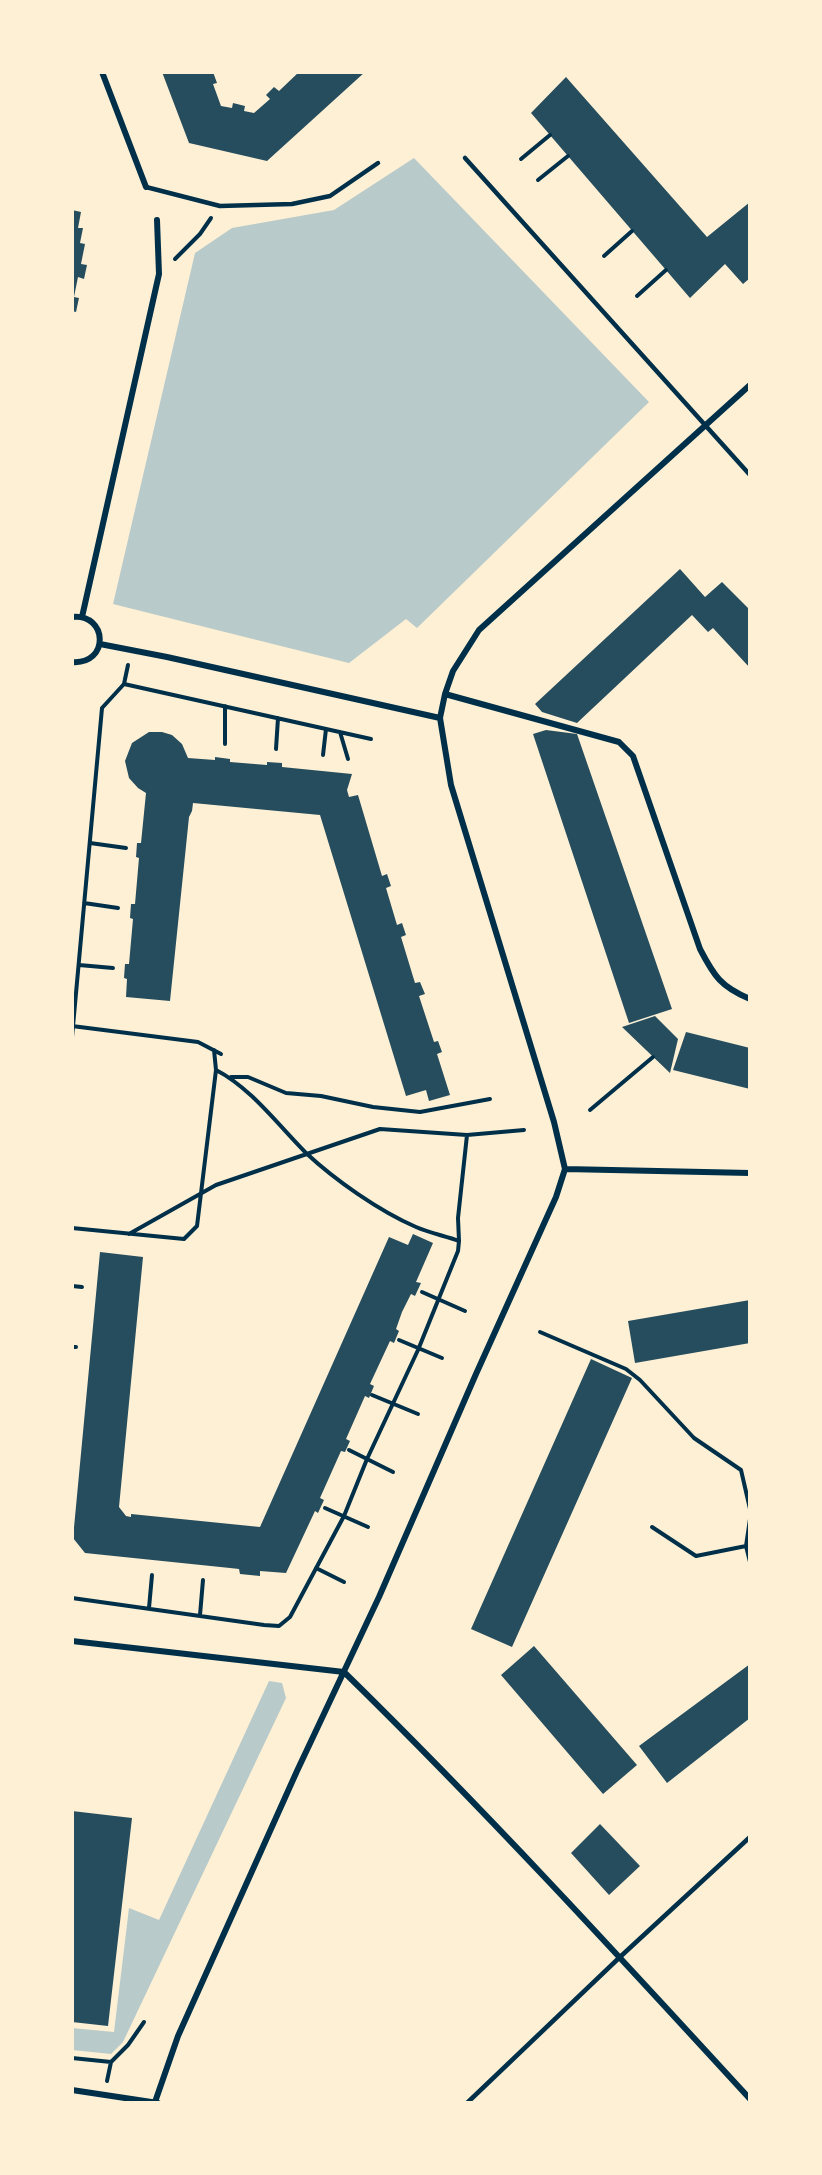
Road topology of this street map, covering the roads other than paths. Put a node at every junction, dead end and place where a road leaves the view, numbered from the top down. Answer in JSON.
{"nodes":[{"id":1,"x":102,"y":72,"type":"edge"},
{"id":2,"x":465,"y":158,"type":"dead end"},
{"id":3,"x":378,"y":163,"type":"dead end"},
{"id":4,"x":146,"y":186,"type":"joint"},
{"id":5,"x":157,"y":220,"type":"dead end"},
{"id":6,"x":750,"y":385,"type":"edge"},
{"id":7,"x":704,"y":426,"type":"junction"},
{"id":8,"x":750,"y":475,"type":"edge"},
{"id":9,"x":72,"y":617,"type":"edge"},
{"id":10,"x":82,"y":617,"type":"junction"},
{"id":11,"x":100,"y":644,"type":"junction"},
{"id":12,"x":73,"y":662,"type":"edge"},
{"id":13,"x":72,"y":671,"type":"edge"},
{"id":14,"x":445,"y":694,"type":"junction"},
{"id":15,"x":440,"y":718,"type":"junction"},
{"id":16,"x":750,"y":999,"type":"edge"},
{"id":17,"x":565,"y":1169,"type":"junction"},
{"id":18,"x":750,"y":1173,"type":"edge"},
{"id":19,"x":72,"y":1641,"type":"edge"},
{"id":20,"x":344,"y":1671,"type":"junction"},
{"id":21,"x":750,"y":1837,"type":"edge"},
{"id":22,"x":620,"y":1957,"type":"junction"},
{"id":23,"x":72,"y":2090,"type":"edge"},
{"id":24,"x":750,"y":2099,"type":"edge"},
{"id":25,"x":157,"y":2103,"type":"edge"},
{"id":26,"x":467,"y":2103,"type":"edge"}],
"edges":[{"from":1,"to":4,"type":"street"},
{"from":2,"to":7,"type":"lane"},
{"from":3,"to":4,"type":"lane"},
{"from":5,"to":10,"type":"street"},
{"from":6,"to":7,"type":"street"},
{"from":7,"to":8,"type":"lane"},
{"from":7,"to":14,"type":"street"},
{"from":9,"to":10,"type":"street"},
{"from":10,"to":11,"type":"street"},
{"from":11,"to":12,"type":"street"},
{"from":11,"to":15,"type":"street"},
{"from":12,"to":13,"type":"street"},
{"from":14,"to":15,"type":"street"},
{"from":14,"to":16,"type":"street"},
{"from":15,"to":17,"type":"street"},
{"from":17,"to":18,"type":"street"},
{"from":17,"to":20,"type":"street"},
{"from":19,"to":20,"type":"street"},
{"from":20,"to":22,"type":"street"},
{"from":20,"to":25,"type":"street"},
{"from":21,"to":22,"type":"lane"},
{"from":22,"to":24,"type":"street"},
{"from":22,"to":26,"type":"lane"},
{"from":23,"to":25,"type":"street"}]}
